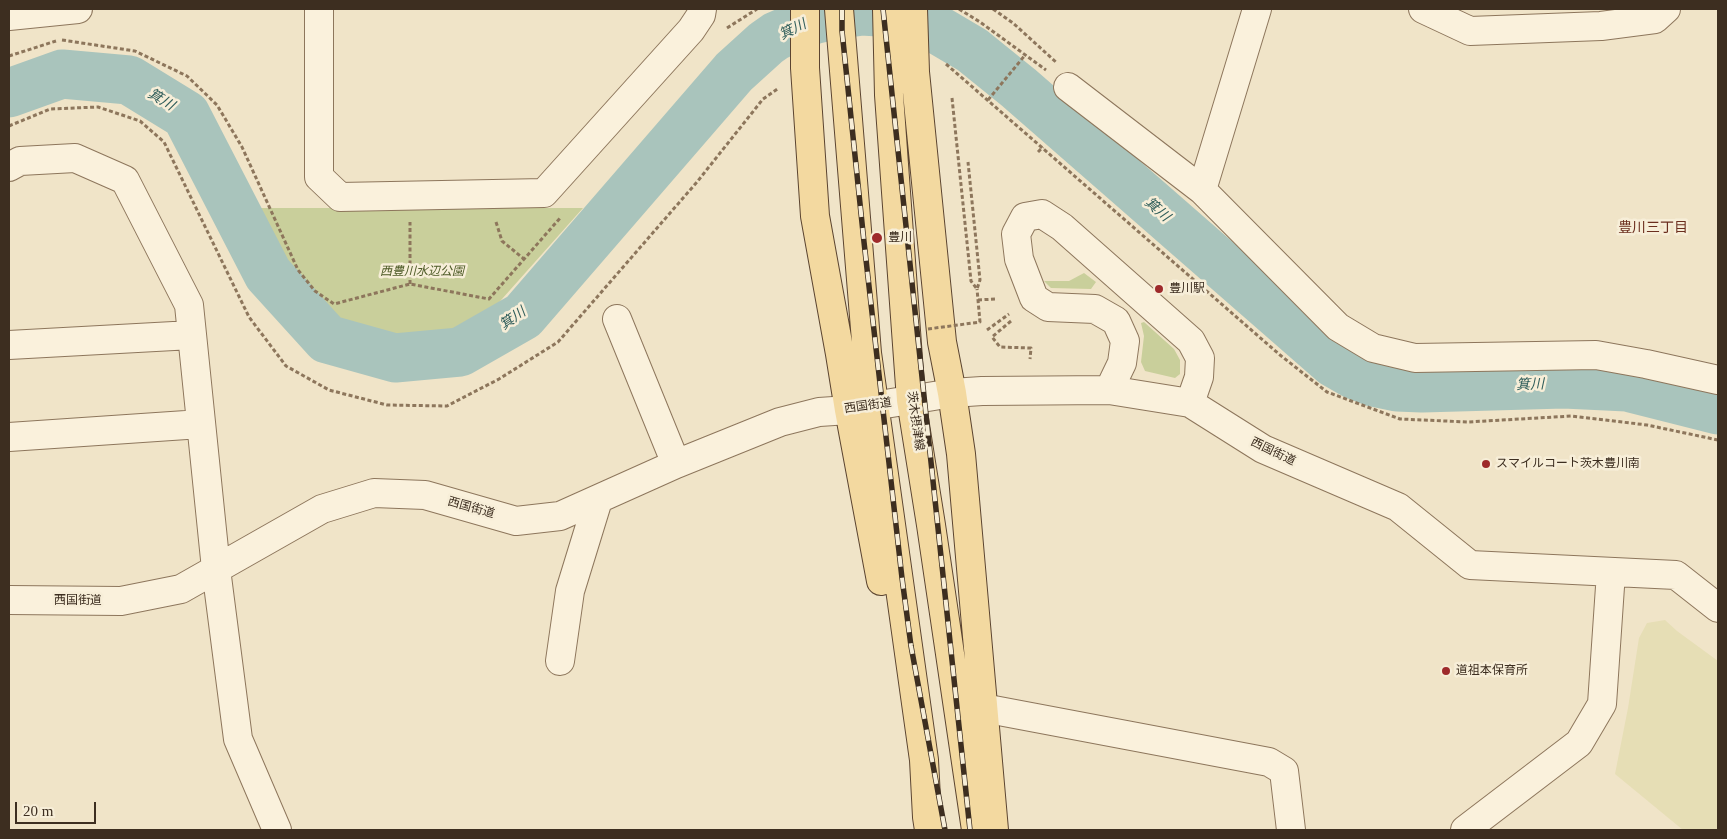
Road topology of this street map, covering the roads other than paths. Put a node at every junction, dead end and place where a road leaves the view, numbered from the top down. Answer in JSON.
{"nodes":[{"id":1,"x":78,"y":9,"type":"edge"},
{"id":2,"x":319,"y":9,"type":"edge"},
{"id":3,"x":702,"y":9,"type":"edge"},
{"id":4,"x":805,"y":9,"type":"edge"},
{"id":5,"x":840,"y":9,"type":"edge"},
{"id":6,"x":887,"y":9,"type":"edge"},
{"id":7,"x":912,"y":9,"type":"edge"},
{"id":8,"x":1257,"y":9,"type":"edge"},
{"id":9,"x":1423,"y":9,"type":"edge"},
{"id":10,"x":1666,"y":9,"type":"edge"},
{"id":11,"x":9,"y":16,"type":"edge"},
{"id":12,"x":1064,"y":76,"type":"road end"},
{"id":13,"x":9,"y":167,"type":"edge"},
{"id":14,"x":1202,"y":190,"type":"junction"},
{"id":15,"x":617,"y":319,"type":"dead end"},
{"id":16,"x":192,"y":335,"type":"junction"},
{"id":17,"x":9,"y":346,"type":"edge"},
{"id":18,"x":1718,"y":380,"type":"edge"},
{"id":19,"x":1109,"y":390,"type":"junction"},
{"id":20,"x":952,"y":393,"type":"junction"},
{"id":21,"x":911,"y":400,"type":"junction"},
{"id":22,"x":1190,"y":403,"type":"junction"},
{"id":23,"x":875,"y":406,"type":"junction"},
{"id":24,"x":849,"y":410,"type":"junction"},
{"id":25,"x":201,"y":424,"type":"junction"},
{"id":26,"x":9,"y":437,"type":"edge"},
{"id":27,"x":676,"y":464,"type":"junction"},
{"id":28,"x":598,"y":500,"type":"junction"},
{"id":29,"x":216,"y":569,"type":"junction"},
{"id":30,"x":1610,"y":572,"type":"junction"},
{"id":31,"x":9,"y":600,"type":"edge"},
{"id":32,"x":1718,"y":608,"type":"edge"},
{"id":33,"x":560,"y":661,"type":"dead end"},
{"id":34,"x":983,"y":708,"type":"junction"},
{"id":35,"x":928,"y":823,"type":"edge"},
{"id":36,"x":277,"y":830,"type":"edge"},
{"id":37,"x":976,"y":830,"type":"edge"},
{"id":38,"x":994,"y":830,"type":"edge"},
{"id":39,"x":1291,"y":830,"type":"edge"},
{"id":40,"x":1465,"y":830,"type":"edge"}],
"edges":[{"from":1,"to":11,"type":"street"},
{"from":2,"to":3,"type":"street"},
{"from":4,"to":24,"type":"main road"},
{"from":5,"to":23,"type":"main road"},
{"from":6,"to":21,"type":"main road","name":"茨木摂津線"},
{"from":7,"to":20,"type":"main road"},
{"from":8,"to":14,"type":"street"},
{"from":9,"to":10,"type":"street"},
{"from":12,"to":14,"type":"street"},
{"from":13,"to":16,"type":"street"},
{"from":14,"to":18,"type":"street"},
{"from":15,"to":27,"type":"street"},
{"from":16,"to":17,"type":"street"},
{"from":16,"to":25,"type":"street"},
{"from":19,"to":20,"type":"street","name":"西国街道"},
{"from":19,"to":22,"type":"street","name":"西国街道"},
{"from":19,"to":22,"type":"street"},
{"from":20,"to":21,"type":"street","name":"西国街道"},
{"from":20,"to":34,"type":"main road"},
{"from":21,"to":23,"type":"street","name":"西国街道"},
{"from":21,"to":37,"type":"main road","name":"茨木摂津線"},
{"from":22,"to":30,"type":"street","name":"西国街道"},
{"from":23,"to":24,"type":"street","name":"西国街道"},
{"from":23,"to":35,"type":"main road"},
{"from":24,"to":27,"type":"street","name":"西国街道"},
{"from":24,"to":35,"type":"main road"},
{"from":25,"to":26,"type":"street"},
{"from":25,"to":29,"type":"street"},
{"from":27,"to":28,"type":"street","name":"西国街道"},
{"from":28,"to":29,"type":"street","name":"西国街道"},
{"from":28,"to":33,"type":"street"},
{"from":29,"to":31,"type":"street","name":"西国街道"},
{"from":29,"to":36,"type":"street"},
{"from":30,"to":32,"type":"street","name":"西国街道"},
{"from":30,"to":40,"type":"street"},
{"from":34,"to":38,"type":"main road"},
{"from":34,"to":39,"type":"street"}]}
